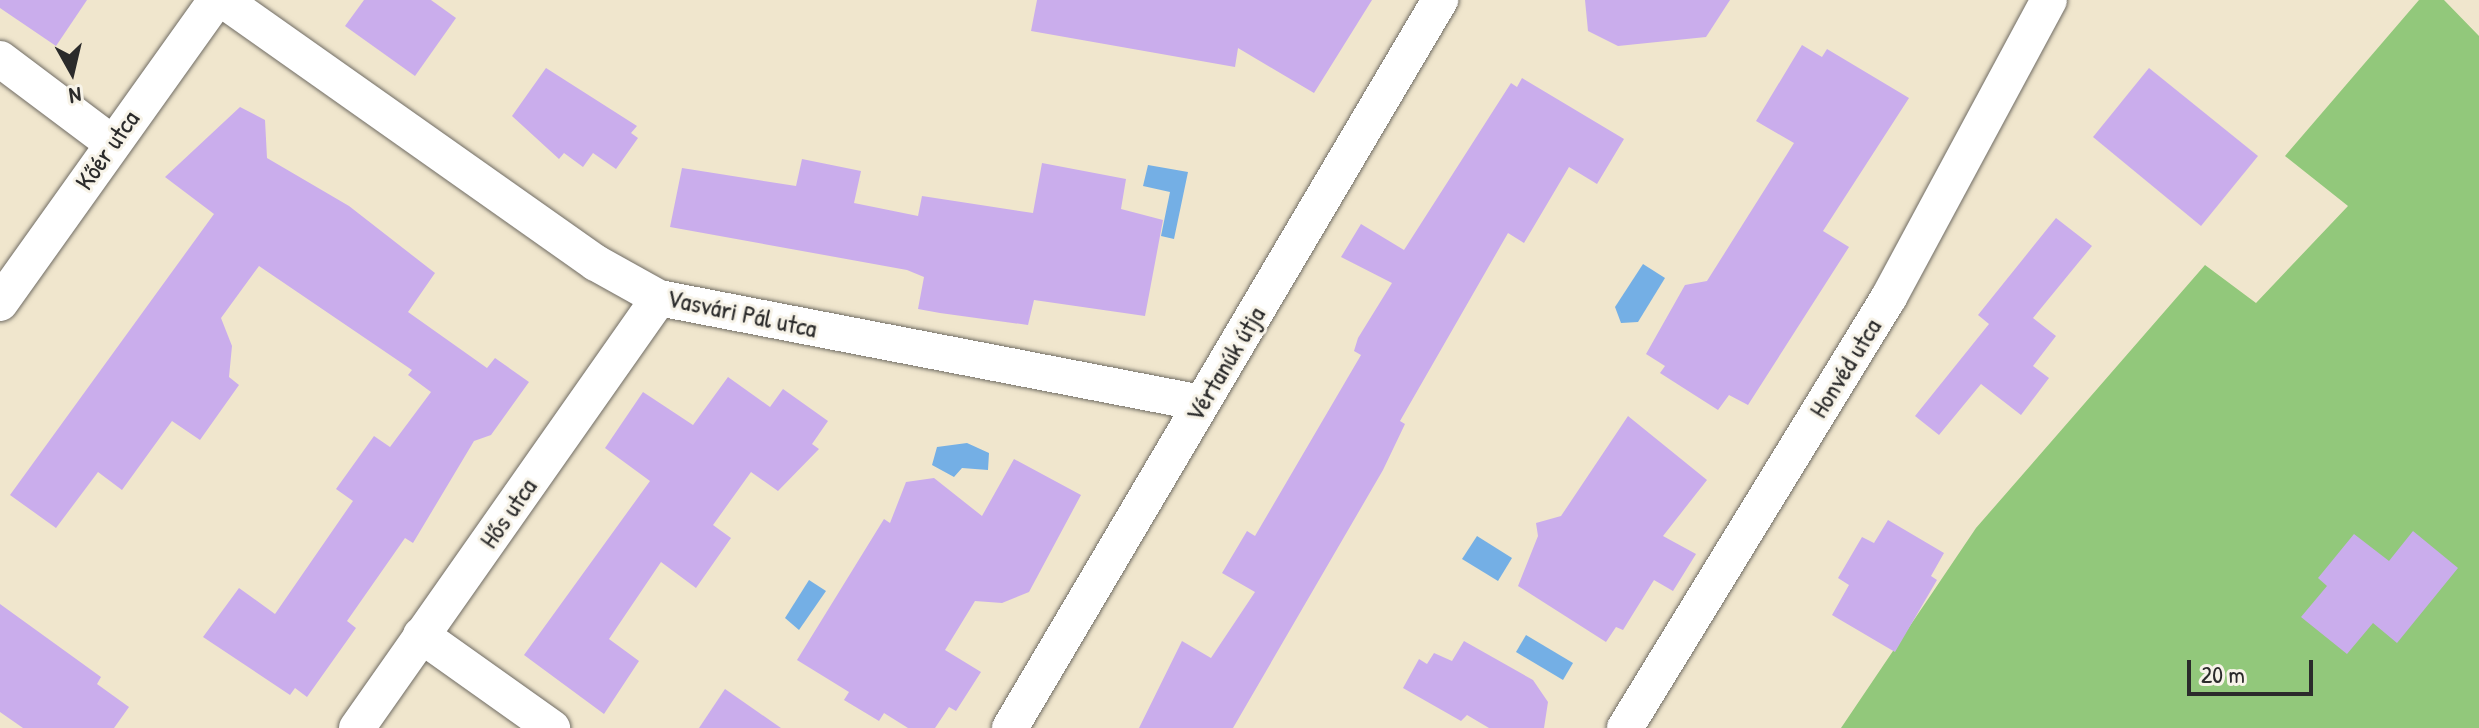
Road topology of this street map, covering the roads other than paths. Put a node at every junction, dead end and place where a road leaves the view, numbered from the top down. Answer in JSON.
{"nodes":[{"id":1,"x":216,"y":0,"type":"edge"},
{"id":2,"x":223,"y":0,"type":"edge"},
{"id":3,"x":1440,"y":0,"type":"edge"},
{"id":4,"x":2049,"y":0,"type":"edge"},
{"id":5,"x":0,"y":59,"type":"edge"},
{"id":6,"x":112,"y":143,"type":"junction"},
{"id":7,"x":659,"y":298,"type":"junction"},
{"id":8,"x":0,"y":303,"type":"edge"},
{"id":9,"x":1201,"y":403,"type":"junction"},
{"id":10,"x":421,"y":635,"type":"junction"},
{"id":11,"x":357,"y":728,"type":"edge"},
{"id":12,"x":552,"y":728,"type":"edge"},
{"id":13,"x":1010,"y":728,"type":"edge"},
{"id":14,"x":1625,"y":728,"type":"edge"}],
"edges":[{"from":1,"to":6,"type":"street","name":"Kőér utca"},
{"from":2,"to":7,"type":"street","name":"Vasvári Pál utca"},
{"from":3,"to":9,"type":"street","name":"Vértanúk útja"},
{"from":4,"to":14,"type":"street","name":"Honvéd utca"},
{"from":5,"to":6,"type":"street"},
{"from":6,"to":8,"type":"street","name":"Kőér utca"},
{"from":7,"to":9,"type":"street","name":"Vasvári Pál utca"},
{"from":7,"to":10,"type":"street","name":"Hős utca"},
{"from":9,"to":13,"type":"street","name":"Vértanúk útja"},
{"from":10,"to":11,"type":"street","name":"Hős utca"},
{"from":10,"to":12,"type":"street"}]}
